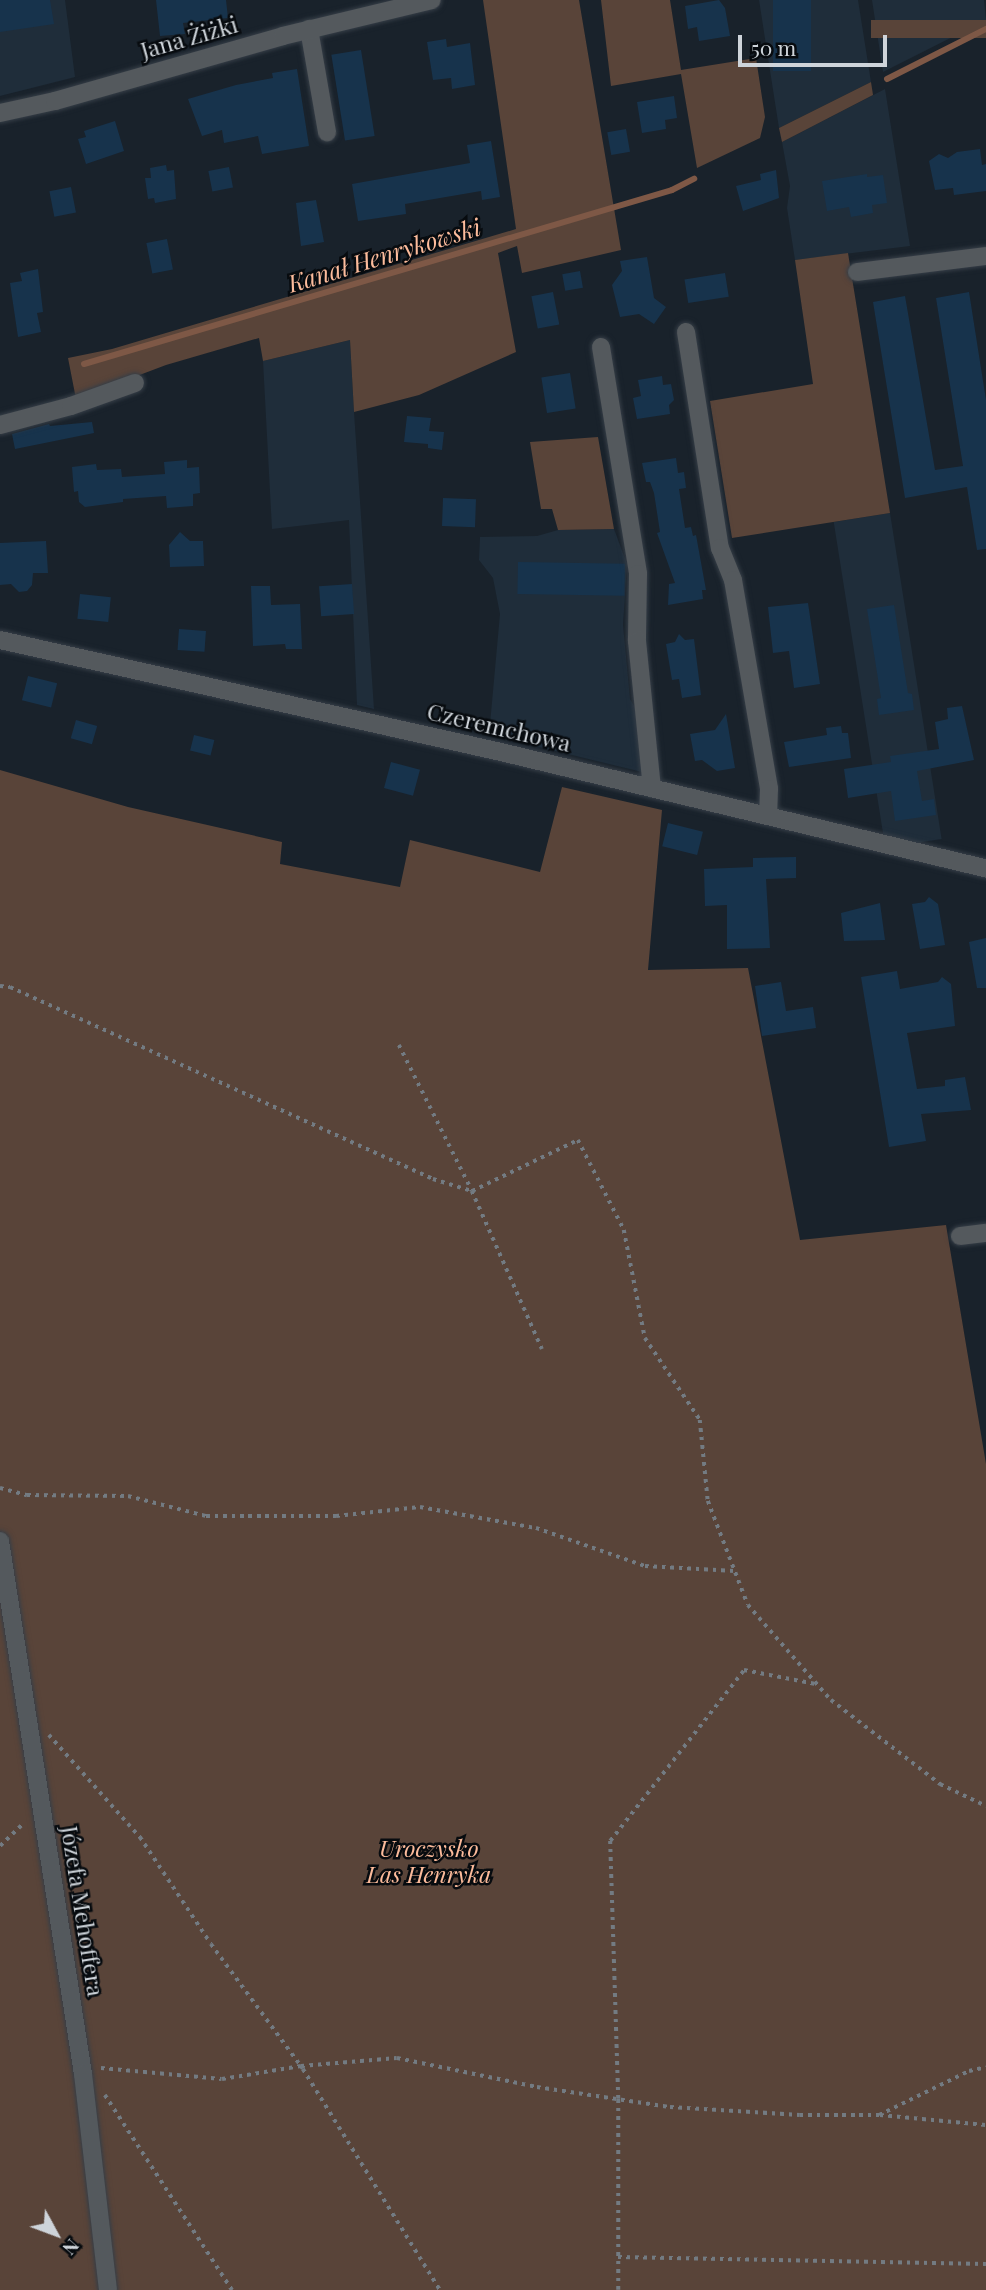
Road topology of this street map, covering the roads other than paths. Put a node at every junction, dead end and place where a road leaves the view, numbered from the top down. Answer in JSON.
{"nodes":[{"id":1,"x":432,"y":0,"type":"edge"},
{"id":2,"x":309,"y":29,"type":"junction"},
{"id":3,"x":0,"y":113,"type":"edge"},
{"id":4,"x":327,"y":132,"type":"dead end"},
{"id":5,"x":986,"y":256,"type":"edge"},
{"id":6,"x":857,"y":272,"type":"dead end"},
{"id":7,"x":686,"y":332,"type":"dead end"},
{"id":8,"x":601,"y":347,"type":"dead end"},
{"id":9,"x":135,"y":383,"type":"dead end"},
{"id":10,"x":0,"y":425,"type":"edge"},
{"id":11,"x":0,"y":640,"type":"edge"},
{"id":12,"x":652,"y":788,"type":"junction"},
{"id":13,"x":768,"y":816,"type":"junction"},
{"id":14,"x":986,"y":868,"type":"edge"},
{"id":15,"x":986,"y":1234,"type":"edge"},
{"id":16,"x":960,"y":1236,"type":"dead end"},
{"id":17,"x":0,"y":1541,"type":"edge"},
{"id":18,"x":108,"y":2290,"type":"edge"}],
"edges":[{"from":1,"to":2,"type":"street","name":"Jana Żiżki"},
{"from":2,"to":3,"type":"street","name":"Jana Żiżki"},
{"from":2,"to":4,"type":"street"},
{"from":5,"to":6,"type":"street"},
{"from":7,"to":13,"type":"street"},
{"from":8,"to":12,"type":"street"},
{"from":9,"to":10,"type":"street"},
{"from":11,"to":12,"type":"street","name":"Czeremchowa"},
{"from":12,"to":13,"type":"street","name":"Czeremchowa"},
{"from":13,"to":14,"type":"street","name":"Czeremchowa"},
{"from":15,"to":16,"type":"street"},
{"from":17,"to":18,"type":"street","name":"Józefa Mehoffera"}]}
